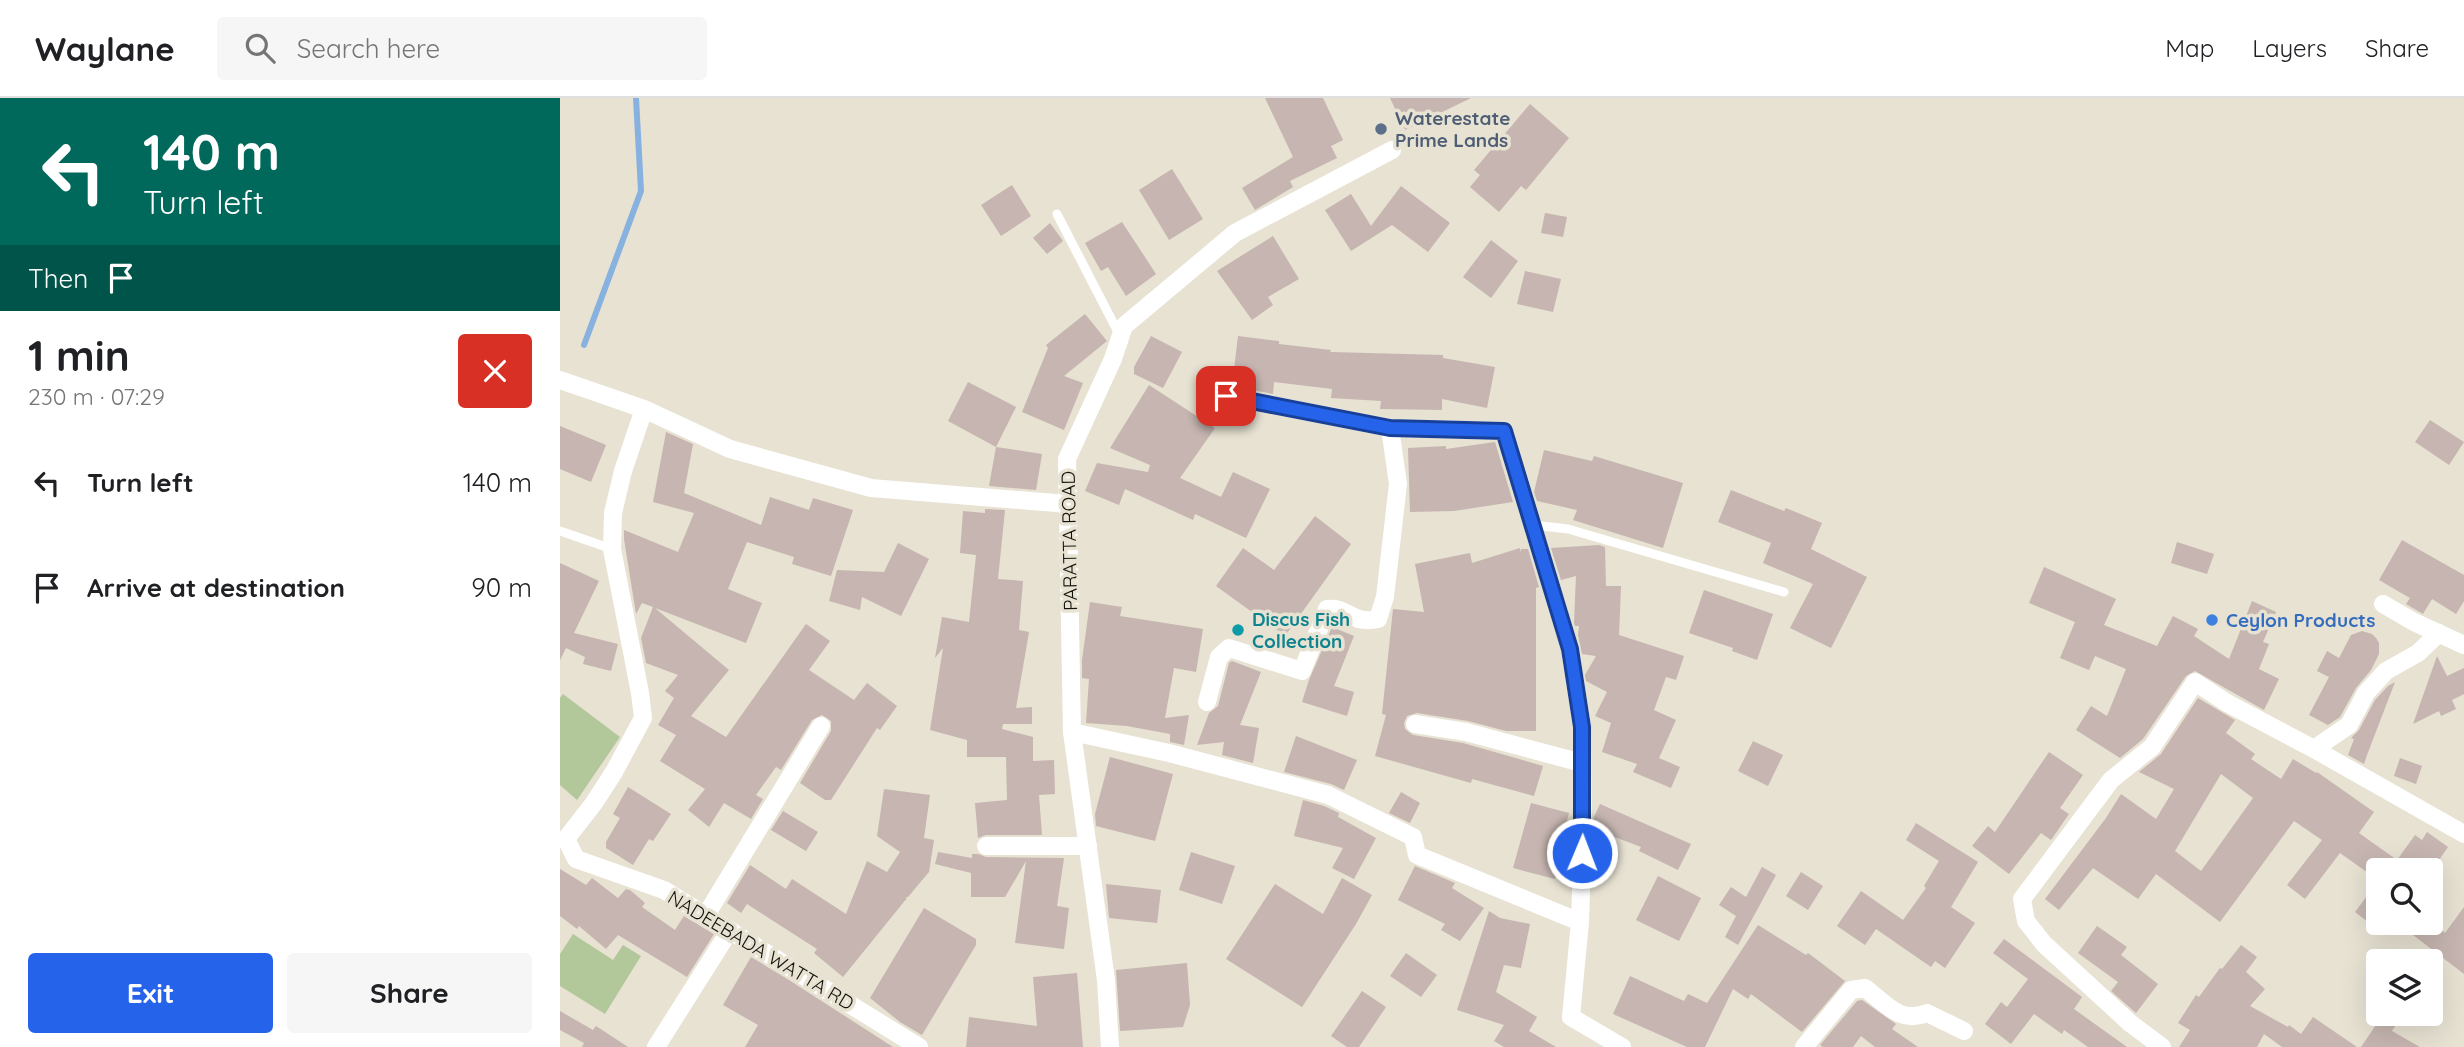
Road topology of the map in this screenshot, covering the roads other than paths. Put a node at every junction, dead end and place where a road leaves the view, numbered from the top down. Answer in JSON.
{"nodes":[{"id":1,"x":1392,"y":150,"type":"dead end"},
{"id":2,"x":1057,"y":214,"type":"dead end"},
{"id":3,"x":1121,"y":337,"type":"junction"},
{"id":4,"x":560,"y":380,"type":"edge"},
{"id":5,"x":1217,"y":389,"type":"dead end"},
{"id":6,"x":644,"y":410,"type":"junction"},
{"id":7,"x":1390,"y":428,"type":"junction"},
{"id":8,"x":1068,"y":504,"type":"junction"},
{"id":9,"x":1533,"y":525,"type":"junction"},
{"id":10,"x":560,"y":531,"type":"edge"},
{"id":11,"x":611,"y":549,"type":"junction"},
{"id":12,"x":1784,"y":592,"type":"dead end"},
{"id":13,"x":2383,"y":604,"type":"dead end"},
{"id":14,"x":2439,"y":633,"type":"junction"},
{"id":15,"x":2464,"y":645,"type":"edge"},
{"id":16,"x":1207,"y":702,"type":"dead end"},
{"id":17,"x":1415,"y":724,"type":"dead end"},
{"id":18,"x":821,"y":726,"type":"dead end"},
{"id":19,"x":1072,"y":732,"type":"junction"},
{"id":20,"x":2314,"y":749,"type":"junction"},
{"id":21,"x":1582,"y":763,"type":"junction"},
{"id":22,"x":2464,"y":834,"type":"edge"},
{"id":23,"x":986,"y":846,"type":"dead end"},
{"id":24,"x":1088,"y":846,"type":"junction"},
{"id":25,"x":706,"y":915,"type":"junction"},
{"id":26,"x":1580,"y":922,"type":"junction"},
{"id":27,"x":730,"y":930,"type":"junction"},
{"id":28,"x":1964,"y":1031,"type":"dead end"},
{"id":29,"x":656,"y":1047,"type":"edge"},
{"id":30,"x":919,"y":1047,"type":"edge"},
{"id":31,"x":1110,"y":1047,"type":"edge"},
{"id":32,"x":1622,"y":1047,"type":"edge"},
{"id":33,"x":1804,"y":1047,"type":"edge"},
{"id":34,"x":2162,"y":1047,"type":"edge"}],
"edges":[{"from":1,"to":3,"type":"street","name":"PARATTA ROAD"},
{"from":2,"to":3,"type":"lane"},
{"from":3,"to":8,"type":"street","name":"PARATTA ROAD"},
{"from":4,"to":6,"type":"street"},
{"from":5,"to":7,"type":"street"},
{"from":6,"to":8,"type":"street"},
{"from":6,"to":11,"type":"street","name":"NADEEBADA WATTA RD"},
{"from":7,"to":9,"type":"street"},
{"from":7,"to":16,"type":"street"},
{"from":8,"to":19,"type":"street","name":"PARATTA ROAD"},
{"from":9,"to":12,"type":"lane"},
{"from":9,"to":21,"type":"street"},
{"from":10,"to":11,"type":"lane"},
{"from":11,"to":25,"type":"street","name":"NADEEBADA WATTA RD"},
{"from":13,"to":14,"type":"street"},
{"from":14,"to":15,"type":"street"},
{"from":14,"to":20,"type":"street"},
{"from":17,"to":21,"type":"street"},
{"from":18,"to":25,"type":"street"},
{"from":19,"to":24,"type":"street","name":"PARATTA ROAD"},
{"from":19,"to":26,"type":"street"},
{"from":20,"to":22,"type":"street"},
{"from":20,"to":34,"type":"street"},
{"from":21,"to":26,"type":"street"},
{"from":23,"to":24,"type":"street"},
{"from":24,"to":31,"type":"street","name":"PARATTA ROAD"},
{"from":25,"to":27,"type":"street","name":"NADEEBADA WATTA RD"},
{"from":26,"to":32,"type":"street"},
{"from":27,"to":29,"type":"street"},
{"from":27,"to":30,"type":"street","name":"NADEEBADA WATTA RD"},
{"from":28,"to":33,"type":"street"}]}
